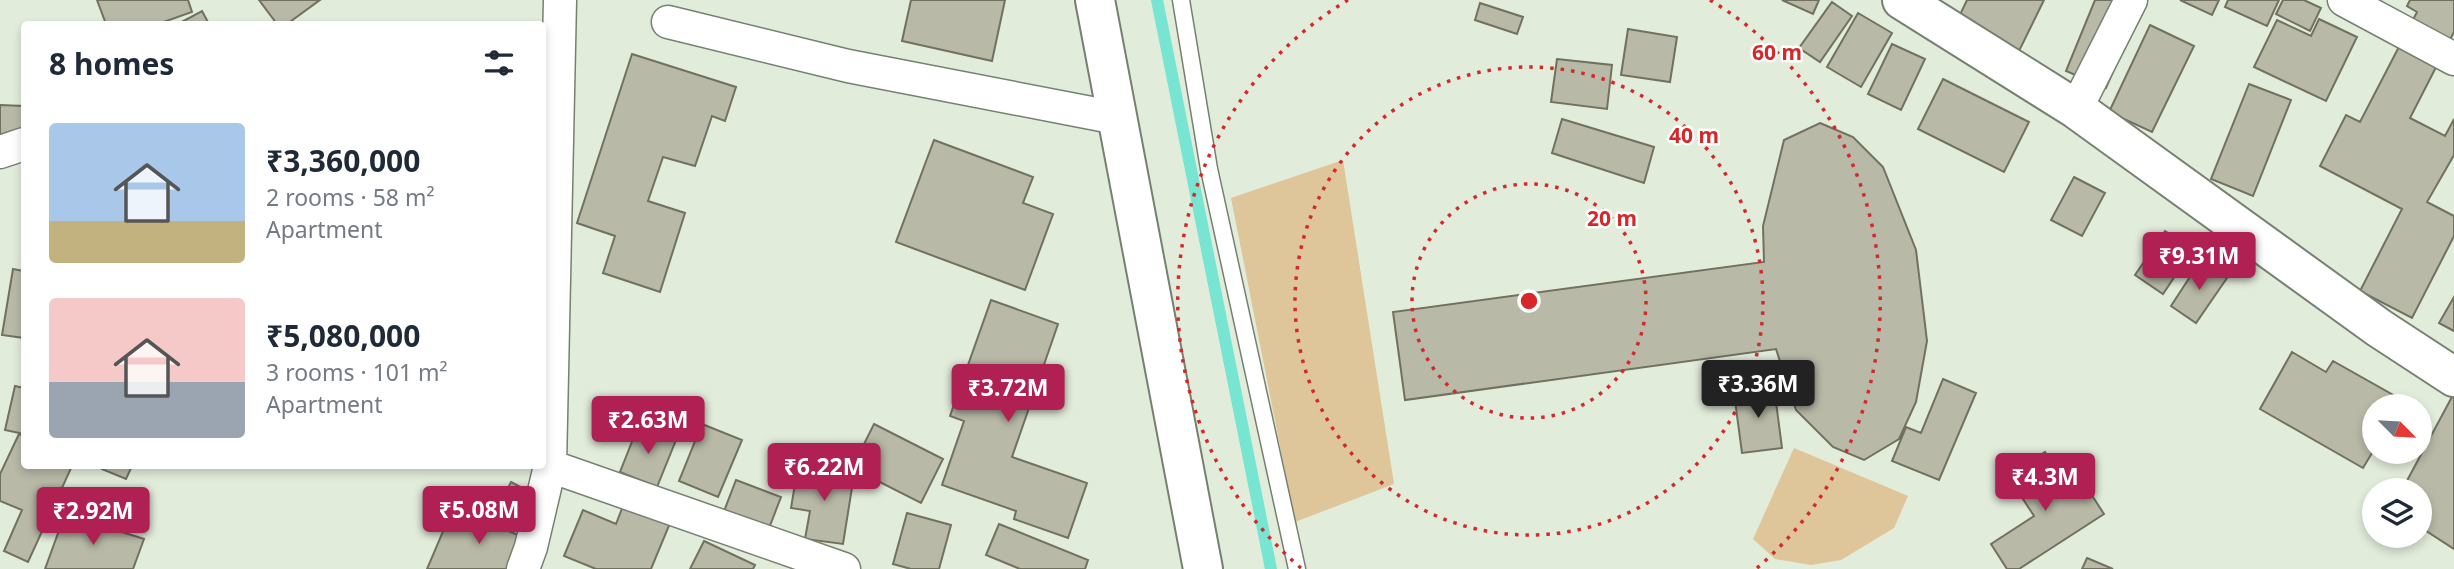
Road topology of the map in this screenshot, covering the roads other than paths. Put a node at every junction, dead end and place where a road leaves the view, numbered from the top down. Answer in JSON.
{"nodes":[{"id":1,"x":560,"y":0,"type":"edge"},
{"id":2,"x":1095,"y":0,"type":"edge"},
{"id":3,"x":1181,"y":0,"type":"edge"},
{"id":4,"x":1902,"y":0,"type":"edge"},
{"id":5,"x":2131,"y":0,"type":"edge"},
{"id":6,"x":2344,"y":0,"type":"edge"},
{"id":7,"x":668,"y":22,"type":"dead end"},
{"id":8,"x":2454,"y":59,"type":"edge"},
{"id":9,"x":2076,"y":109,"type":"junction"},
{"id":10,"x":1117,"y":118,"type":"junction"},
{"id":11,"x":21,"y":145,"type":"edge"},
{"id":12,"x":0,"y":152,"type":"edge"},
{"id":13,"x":2454,"y":377,"type":"edge"},
{"id":14,"x":547,"y":449,"type":"edge"},
{"id":15,"x":544,"y":469,"type":"edge"},
{"id":16,"x":523,"y":569,"type":"edge"},
{"id":17,"x":844,"y":569,"type":"edge"},
{"id":18,"x":1203,"y":569,"type":"edge"},
{"id":19,"x":1297,"y":569,"type":"edge"}],
"edges":[{"from":1,"to":14,"type":"street"},
{"from":2,"to":10,"type":"street"},
{"from":3,"to":19,"type":"lane"},
{"from":4,"to":9,"type":"street"},
{"from":5,"to":9,"type":"street"},
{"from":6,"to":8,"type":"street"},
{"from":7,"to":10,"type":"street"},
{"from":9,"to":13,"type":"street"},
{"from":10,"to":18,"type":"street"},
{"from":11,"to":12,"type":"street"},
{"from":14,"to":17,"type":"street"},
{"from":15,"to":16,"type":"street"}]}
